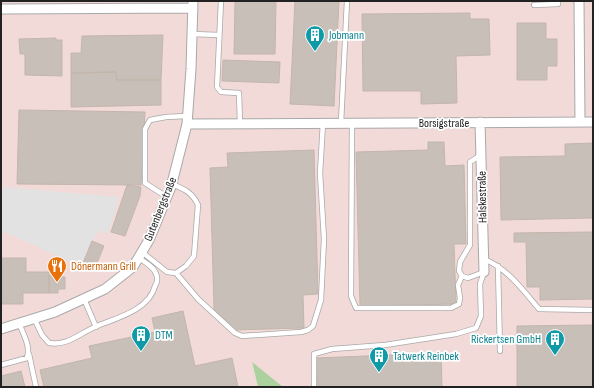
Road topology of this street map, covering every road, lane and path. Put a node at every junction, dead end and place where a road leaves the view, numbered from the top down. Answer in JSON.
{"nodes":[{"id":1,"x":221,"y":1,"type":"edge"},
{"id":2,"x":347,"y":1,"type":"edge"},
{"id":3,"x":558,"y":1,"type":"edge"},
{"id":4,"x":579,"y":1,"type":"edge"},
{"id":5,"x":193,"y":4,"type":"edge"},
{"id":6,"x":48,"y":5,"type":"edge"},
{"id":7,"x":534,"y":5,"type":"dead end"},
{"id":8,"x":1,"y":9,"type":"edge"},
{"id":9,"x":192,"y":34,"type":"junction"},
{"id":10,"x":219,"y":35,"type":"junction"},
{"id":11,"x":187,"y":120,"type":"junction"},
{"id":12,"x":480,"y":122,"type":"junction"},
{"id":13,"x":580,"y":122,"type":"junction"},
{"id":14,"x":593,"y":122,"type":"edge"},
{"id":15,"x":240,"y":123,"type":"junction"},
{"id":16,"x":323,"y":123,"type":"junction"},
{"id":17,"x":341,"y":123,"type":"junction"},
{"id":18,"x":352,"y":123,"type":"junction"},
{"id":19,"x":481,"y":155,"type":"junction"},
{"id":20,"x":172,"y":184,"type":"junction"},
{"id":21,"x":167,"y":197,"type":"junction"},
{"id":22,"x":140,"y":255,"type":"junction"},
{"id":23,"x":484,"y":259,"type":"junction"},
{"id":24,"x":498,"y":266,"type":"junction"},
{"id":25,"x":484,"y":272,"type":"junction"},
{"id":26,"x":176,"y":273,"type":"junction"},
{"id":27,"x":462,"y":276,"type":"junction"},
{"id":28,"x":84,"y":299,"type":"junction"},
{"id":29,"x":593,"y":310,"type":"edge"},
{"id":30,"x":34,"y":318,"type":"junction"},
{"id":31,"x":18,"y":323,"type":"junction"},
{"id":32,"x":96,"y":327,"type":"junction"},
{"id":33,"x":1,"y":329,"type":"edge"},
{"id":34,"x":500,"y":351,"type":"dead end"},
{"id":35,"x":28,"y":352,"type":"junction"},
{"id":36,"x":1,"y":365,"type":"edge"},
{"id":37,"x":314,"y":385,"type":"dead end"},
{"id":38,"x":36,"y":387,"type":"edge"}],
"edges":[{"from":1,"to":10,"type":"lane"},
{"from":2,"to":17,"type":"lane"},
{"from":3,"to":7,"type":"lane"},
{"from":4,"to":13,"type":"street"},
{"from":5,"to":6,"type":"street"},
{"from":5,"to":9,"type":"street","name":"Gutenbergstraße"},
{"from":6,"to":8,"type":"street"},
{"from":9,"to":10,"type":"lane"},
{"from":9,"to":11,"type":"street","name":"Gutenbergstraße"},
{"from":10,"to":15,"type":"lane"},
{"from":11,"to":15,"type":"street","name":"Borsigstraße"},
{"from":11,"to":20,"type":"street","name":"Gutenbergstraße"},
{"from":11,"to":21,"type":"lane"},
{"from":12,"to":13,"type":"street","name":"Borsigstraße"},
{"from":12,"to":18,"type":"street","name":"Borsigstraße"},
{"from":12,"to":19,"type":"street","name":"Halskestraße"},
{"from":13,"to":14,"type":"street","name":"Borsigstraße"},
{"from":15,"to":16,"type":"street","name":"Borsigstraße"},
{"from":16,"to":17,"type":"street","name":"Borsigstraße"},
{"from":16,"to":26,"type":"lane"},
{"from":17,"to":18,"type":"street","name":"Borsigstraße"},
{"from":18,"to":27,"type":"lane"},
{"from":19,"to":23,"type":"street","name":"Halskestraße"},
{"from":19,"to":27,"type":"lane"},
{"from":20,"to":21,"type":"street","name":"Gutenbergstraße"},
{"from":20,"to":26,"type":"lane"},
{"from":21,"to":22,"type":"street","name":"Gutenbergstraße"},
{"from":22,"to":26,"type":"lane"},
{"from":22,"to":28,"type":"street","name":"Gutenbergstraße"},
{"from":22,"to":32,"type":"lane"},
{"from":23,"to":24,"type":"lane"},
{"from":23,"to":25,"type":"street","name":"Halskestraße"},
{"from":24,"to":29,"type":"lane"},
{"from":24,"to":34,"type":"lane"},
{"from":25,"to":27,"type":"lane"},
{"from":25,"to":37,"type":"lane"},
{"from":28,"to":30,"type":"street","name":"Gutenbergstraße"},
{"from":28,"to":32,"type":"lane"},
{"from":30,"to":31,"type":"street","name":"Gutenbergstraße"},
{"from":30,"to":32,"type":"lane"},
{"from":31,"to":33,"type":"street","name":"Gutenbergstraße"},
{"from":31,"to":35,"type":"lane"},
{"from":35,"to":36,"type":"lane"},
{"from":35,"to":38,"type":"lane"}]}
